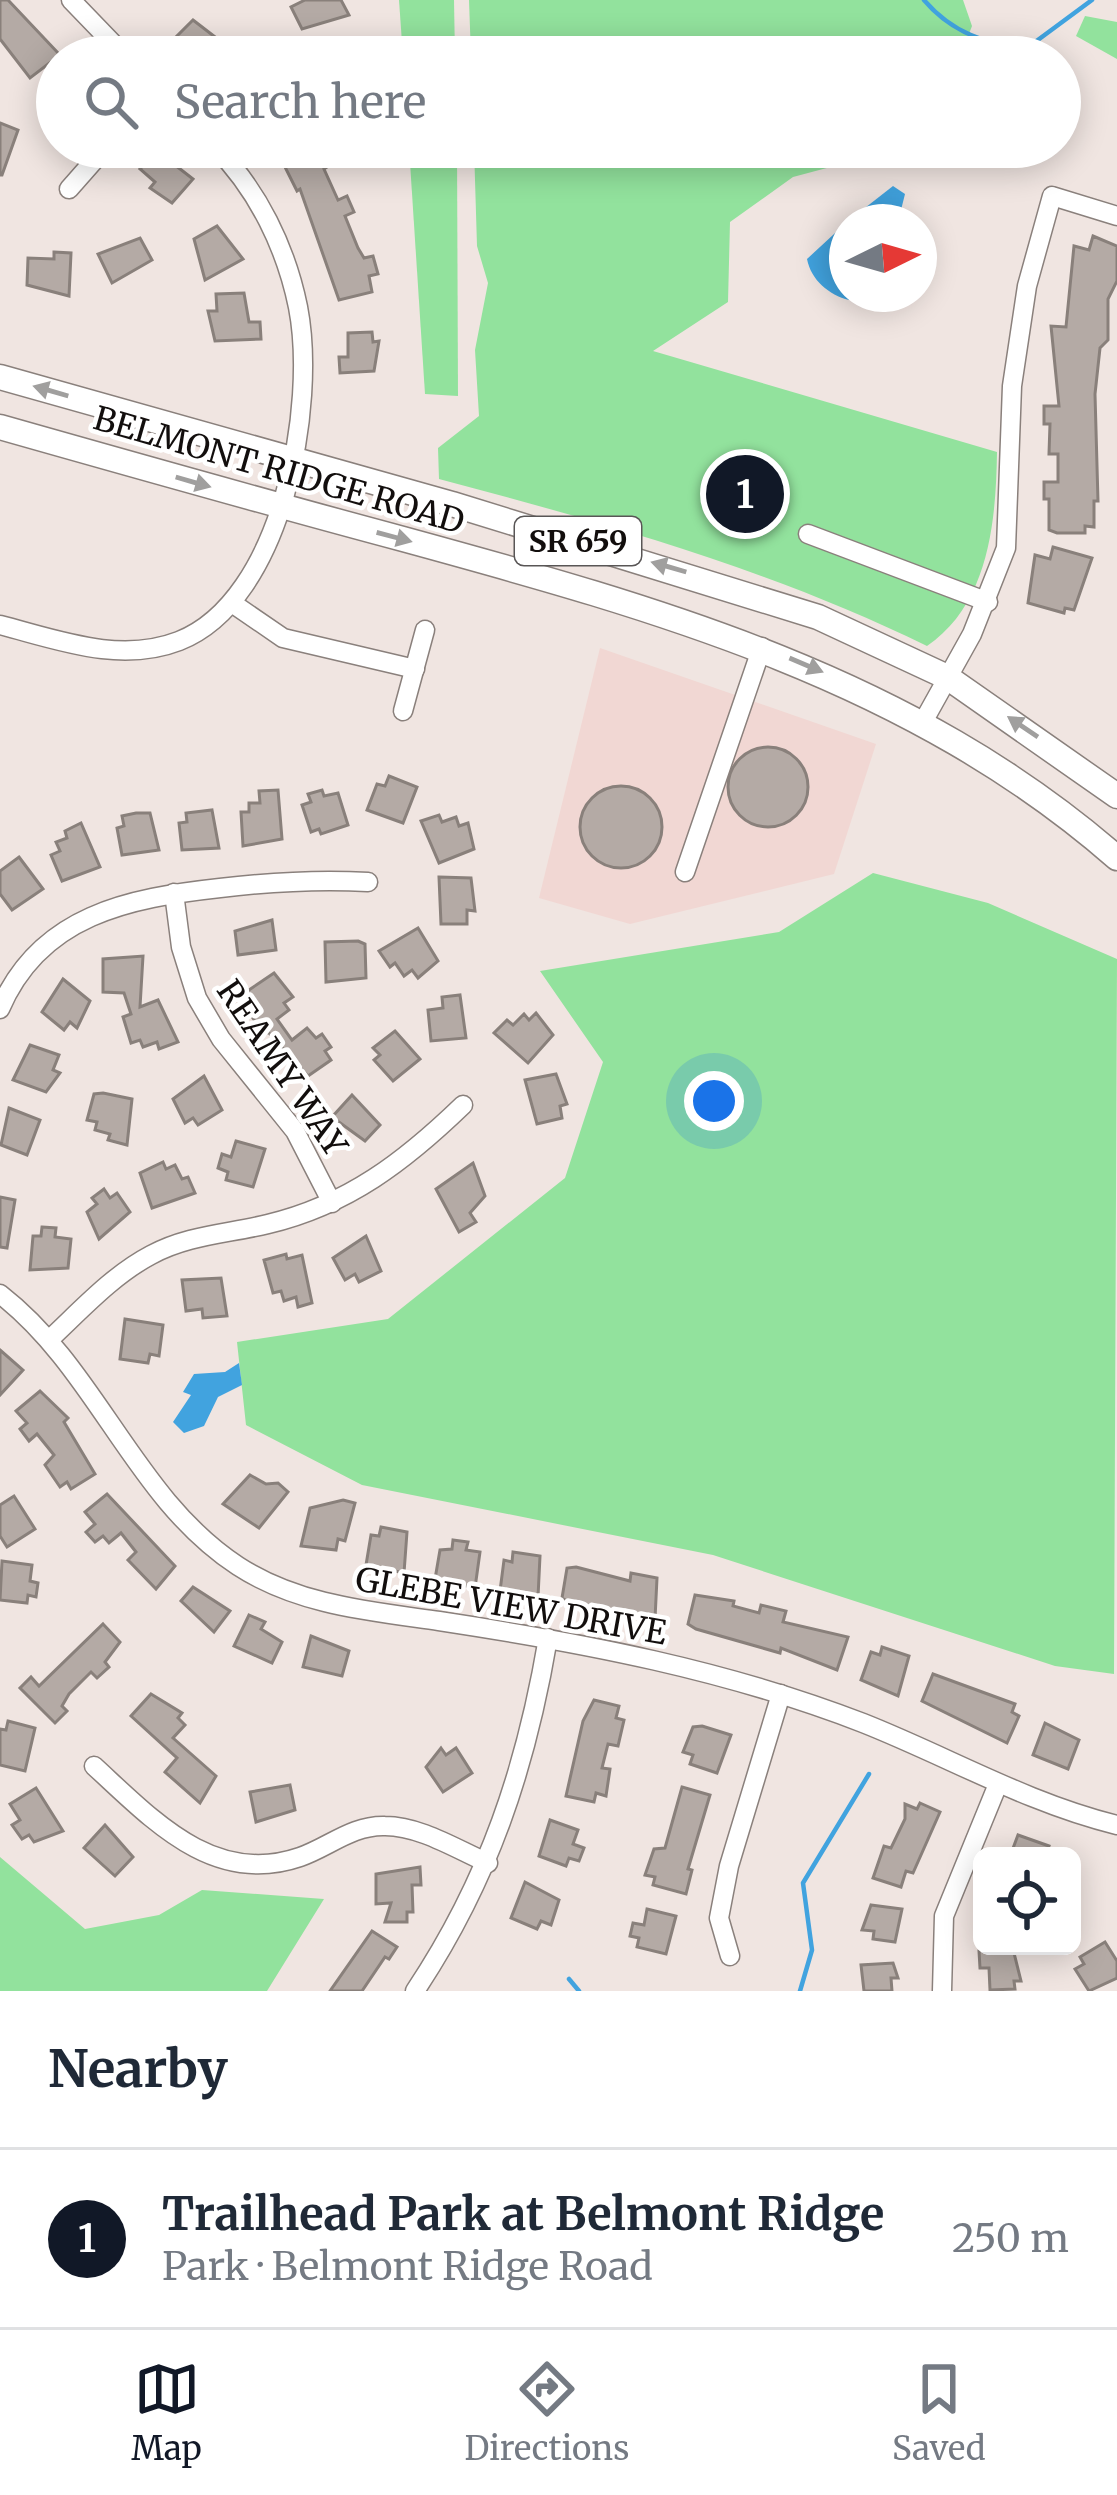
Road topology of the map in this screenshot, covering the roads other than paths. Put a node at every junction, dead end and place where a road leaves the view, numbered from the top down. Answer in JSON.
{"nodes":[{"id":1,"x":70,"y":0,"type":"edge"},
{"id":2,"x":105,"y":36,"type":"edge"},
{"id":3,"x":88,"y":168,"type":"edge"},
{"id":4,"x":231,"y":168,"type":"edge"},
{"id":5,"x":69,"y":189,"type":"dead end"},
{"id":6,"x":1117,"y":216,"type":"edge"},
{"id":7,"x":0,"y":377,"type":"edge"},
{"id":8,"x":0,"y":427,"type":"edge"},
{"id":9,"x":291,"y":460,"type":"junction"},
{"id":10,"x":280,"y":506,"type":"junction"},
{"id":11,"x":808,"y":534,"type":"dead end"},
{"id":12,"x":988,"y":602,"type":"junction"},
{"id":13,"x":232,"y":603,"type":"junction"},
{"id":14,"x":0,"y":625,"type":"edge"},
{"id":15,"x":425,"y":630,"type":"dead end"},
{"id":16,"x":762,"y":646,"type":"junction"},
{"id":17,"x":415,"y":669,"type":"junction"},
{"id":18,"x":947,"y":677,"type":"junction"},
{"id":19,"x":404,"y":711,"type":"dead end"},
{"id":20,"x":923,"y":722,"type":"junction"},
{"id":21,"x":1117,"y":796,"type":"edge"},
{"id":22,"x":1117,"y":859,"type":"edge"},
{"id":23,"x":685,"y":872,"type":"dead end"},
{"id":24,"x":368,"y":882,"type":"dead end"},
{"id":25,"x":174,"y":893,"type":"junction"},
{"id":26,"x":0,"y":1009,"type":"edge"},
{"id":27,"x":463,"y":1105,"type":"dead end"},
{"id":28,"x":332,"y":1204,"type":"junction"},
{"id":29,"x":0,"y":1294,"type":"edge"},
{"id":30,"x":51,"y":1338,"type":"junction"},
{"id":31,"x":548,"y":1638,"type":"junction"},
{"id":32,"x":781,"y":1694,"type":"junction"},
{"id":33,"x":94,"y":1766,"type":"dead end"},
{"id":34,"x":998,"y":1784,"type":"junction"},
{"id":35,"x":1117,"y":1825,"type":"edge"},
{"id":36,"x":488,"y":1863,"type":"junction"},
{"id":37,"x":730,"y":1955,"type":"dead end"},
{"id":38,"x":415,"y":1991,"type":"edge"},
{"id":39,"x":942,"y":1991,"type":"edge"}],
"edges":[{"from":1,"to":2,"type":"street"},
{"from":3,"to":5,"type":"street"},
{"from":4,"to":9,"type":"street"},
{"from":6,"to":12,"type":"street"},
{"from":9,"to":7,"type":"main road","name":"BELMONT RIDGE ROAD","number":"SR 659","one_way":true},
{"from":8,"to":10,"type":"main road","name":"BELMONT RIDGE ROAD","number":"SR 659","one_way":true},
{"from":9,"to":10,"type":"street"},
{"from":18,"to":9,"type":"main road","name":"BELMONT RIDGE ROAD","number":"SR 659","one_way":true},
{"from":10,"to":13,"type":"street"},
{"from":10,"to":16,"type":"main road","name":"BELMONT RIDGE ROAD","number":"SR 659","one_way":true},
{"from":11,"to":12,"type":"street"},
{"from":12,"to":18,"type":"street"},
{"from":13,"to":14,"type":"street"},
{"from":13,"to":17,"type":"street"},
{"from":15,"to":17,"type":"street"},
{"from":16,"to":20,"type":"main road","name":"BELMONT RIDGE ROAD","number":"SR 659","one_way":true},
{"from":16,"to":23,"type":"street"},
{"from":17,"to":19,"type":"street"},
{"from":18,"to":20,"type":"street"},
{"from":21,"to":18,"type":"main road","name":"BELMONT RIDGE ROAD","number":"SR 659","one_way":true},
{"from":20,"to":22,"type":"main road","name":"BELMONT RIDGE ROAD","number":"SR 659"},
{"from":24,"to":25,"type":"street"},
{"from":25,"to":26,"type":"street"},
{"from":25,"to":28,"type":"street","name":"REAMY WAY"},
{"from":27,"to":28,"type":"street"},
{"from":28,"to":30,"type":"street"},
{"from":29,"to":30,"type":"street","name":"GLEBE VIEW DRIVE"},
{"from":30,"to":31,"type":"street","name":"GLEBE VIEW DRIVE"},
{"from":31,"to":32,"type":"street","name":"GLEBE VIEW DRIVE"},
{"from":31,"to":36,"type":"street"},
{"from":32,"to":34,"type":"street","name":"GLEBE VIEW DRIVE"},
{"from":32,"to":37,"type":"street"},
{"from":33,"to":36,"type":"street"},
{"from":34,"to":35,"type":"street","name":"GLEBE VIEW DRIVE"},
{"from":34,"to":39,"type":"street"},
{"from":36,"to":38,"type":"street"}]}
